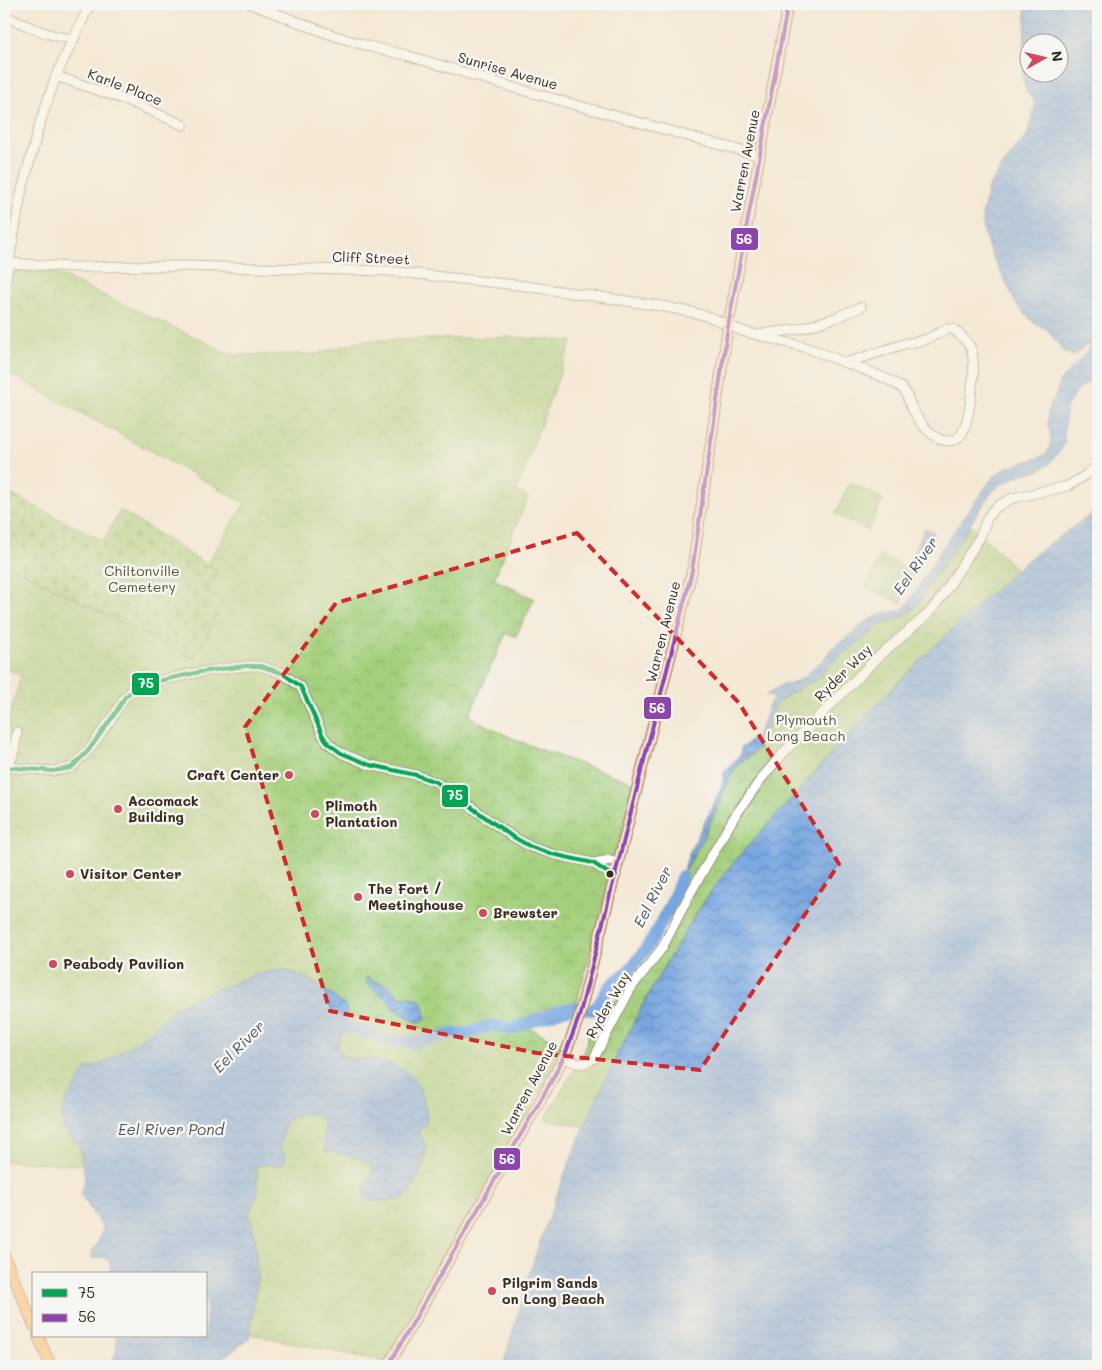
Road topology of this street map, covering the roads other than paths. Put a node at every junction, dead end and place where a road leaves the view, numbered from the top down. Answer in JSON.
{"nodes":[{"id":1,"x":90,"y":4,"type":"edge"},
{"id":2,"x":251,"y":4,"type":"edge"},
{"id":3,"x":788,"y":4,"type":"edge"},
{"id":4,"x":4,"y":16,"type":"edge"},
{"id":5,"x":74,"y":39,"type":"junction"},
{"id":6,"x":56,"y":76,"type":"junction"},
{"id":7,"x":183,"y":126,"type":"dead end"},
{"id":8,"x":760,"y":156,"type":"junction"},
{"id":9,"x":9,"y":263,"type":"junction"},
{"id":10,"x":4,"y":290,"type":"edge"},
{"id":11,"x":860,"y":308,"type":"dead end"},
{"id":12,"x":728,"y":326,"type":"junction"},
{"id":13,"x":756,"y":334,"type":"junction"},
{"id":14,"x":846,"y":363,"type":"junction"},
{"id":15,"x":1098,"y":465,"type":"edge"},
{"id":16,"x":17,"y":732,"type":"dead end"},
{"id":17,"x":6,"y":767,"type":"edge"},
{"id":18,"x":620,"y":862,"type":"junction"},
{"id":19,"x":593,"y":863,"type":"junction"},
{"id":20,"x":616,"y":875,"type":"junction"},
{"id":21,"x":563,"y":1057,"type":"junction"},
{"id":22,"x":4,"y":1255,"type":"edge"},
{"id":23,"x":4,"y":1265,"type":"edge"},
{"id":24,"x":23,"y":1300,"type":"junction"},
{"id":25,"x":32,"y":1321,"type":"edge"},
{"id":26,"x":39,"y":1338,"type":"edge"},
{"id":27,"x":51,"y":1366,"type":"edge"},
{"id":28,"x":388,"y":1366,"type":"edge"}],
"edges":[{"from":1,"to":5,"type":"street"},
{"from":2,"to":8,"type":"street","name":"Sunrise Avenue"},
{"from":3,"to":8,"type":"main road","name":"Warren Avenue"},
{"from":4,"to":5,"type":"street"},
{"from":5,"to":6,"type":"street"},
{"from":6,"to":7,"type":"street","name":"Karle Place"},
{"from":6,"to":9,"type":"street"},
{"from":8,"to":12,"type":"main road","name":"Warren Avenue"},
{"from":9,"to":10,"type":"street"},
{"from":9,"to":12,"type":"street","name":"Cliff Street"},
{"from":11,"to":13,"type":"street"},
{"from":12,"to":13,"type":"street","name":"Cliff Street"},
{"from":12,"to":18,"type":"main road","name":"Warren Avenue"},
{"from":13,"to":14,"type":"street","name":"Cliff Street"},
{"from":14,"to":14,"type":"street","name":"Cliff Street"},
{"from":15,"to":21,"type":"street","name":"Ryder Way"},
{"from":16,"to":17,"type":"street"},
{"from":17,"to":19,"type":"street"},
{"from":18,"to":19,"type":"street"},
{"from":18,"to":20,"type":"main road","name":"Warren Avenue"},
{"from":19,"to":20,"type":"street"},
{"from":20,"to":21,"type":"main road","name":"Warren Avenue"},
{"from":21,"to":28,"type":"main road","name":"Warren Avenue"},
{"from":22,"to":24,"type":"main road"},
{"from":23,"to":24,"type":"main road"},
{"from":24,"to":25,"type":"main road"},
{"from":26,"to":27,"type":"main road"}]}
